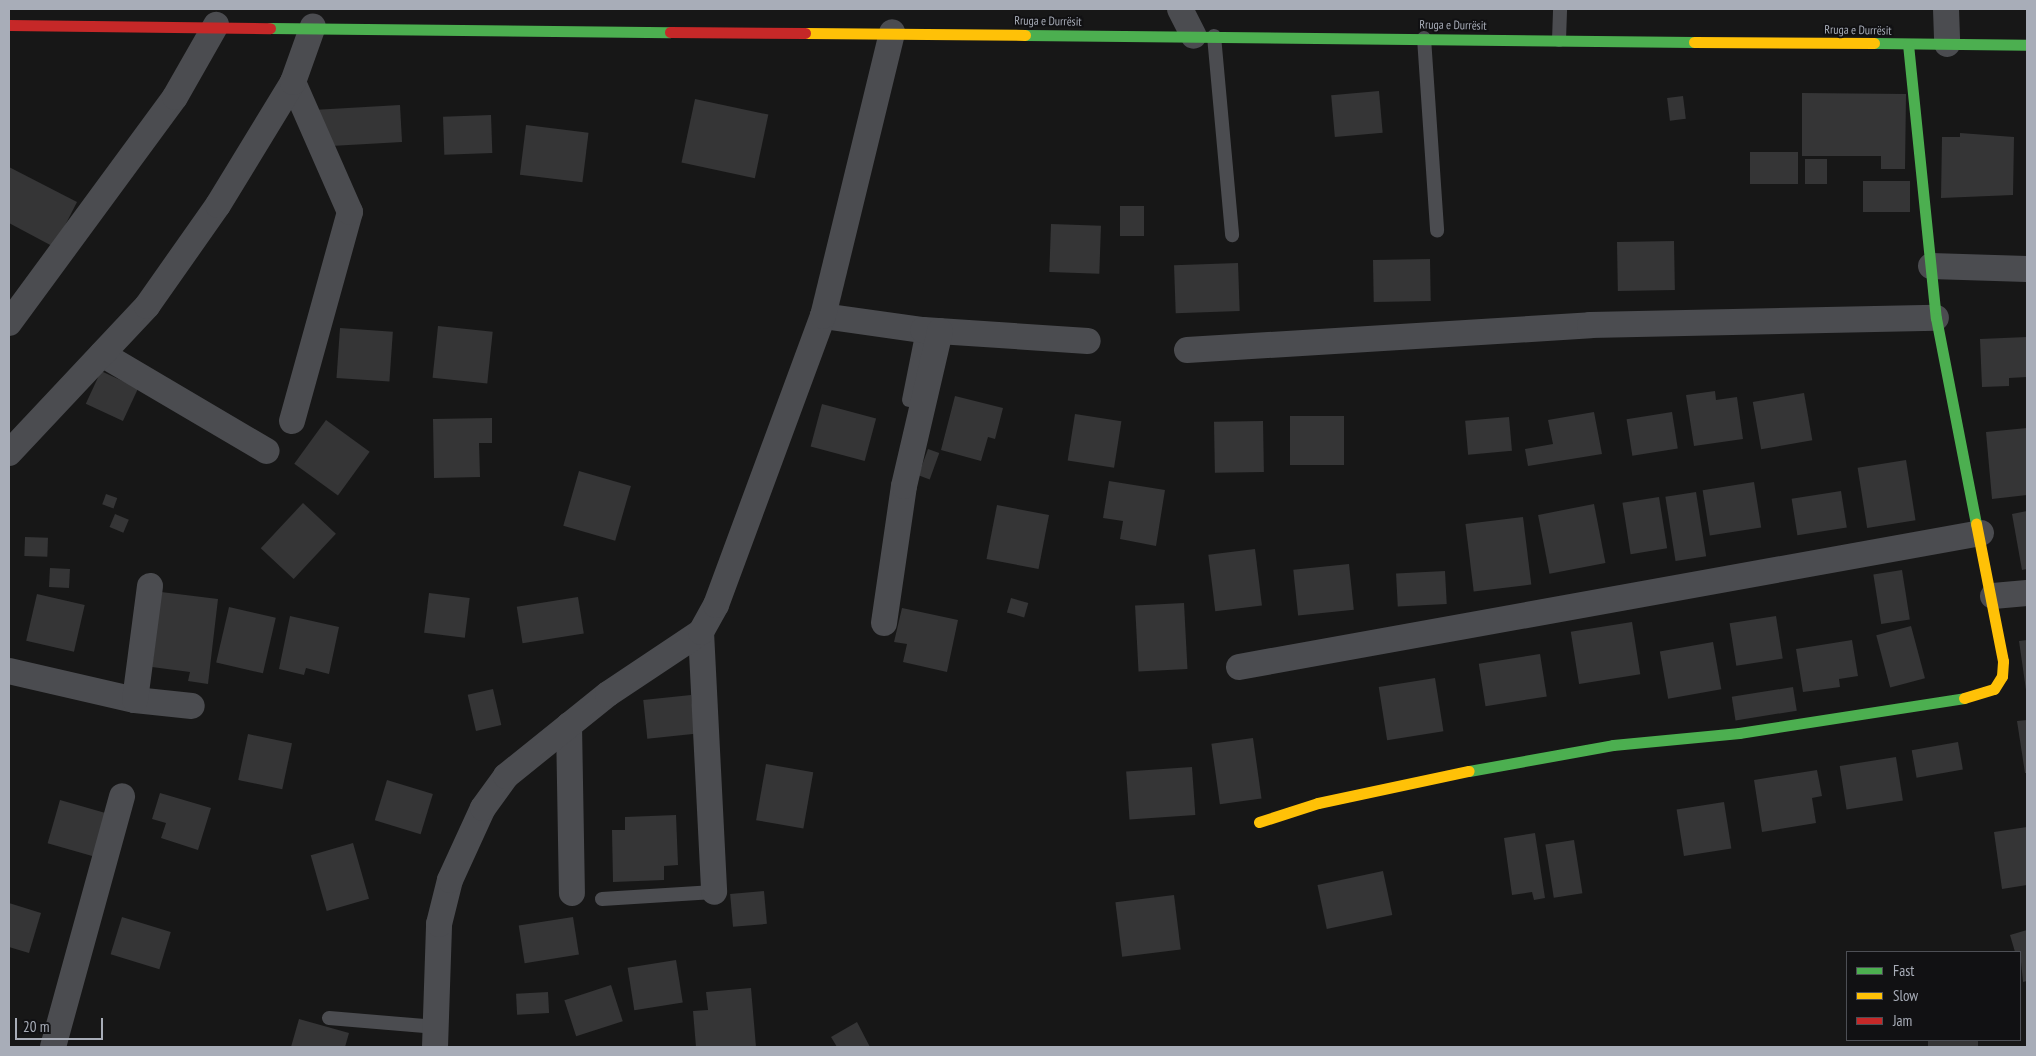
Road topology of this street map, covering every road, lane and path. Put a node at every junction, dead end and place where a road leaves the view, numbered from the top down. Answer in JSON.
{"nodes":[{"id":1,"x":1180,"y":9,"type":"edge"},
{"id":2,"x":1560,"y":9,"type":"edge"},
{"id":3,"x":1946,"y":9,"type":"edge"},
{"id":4,"x":9,"y":24,"type":"edge"},
{"id":5,"x":216,"y":25,"type":"junction"},
{"id":6,"x":313,"y":26,"type":"junction"},
{"id":7,"x":892,"y":32,"type":"junction"},
{"id":8,"x":1204,"y":36,"type":"junction"},
{"id":9,"x":1424,"y":38,"type":"junction"},
{"id":10,"x":1559,"y":40,"type":"junction"},
{"id":11,"x":1908,"y":44,"type":"junction"},
{"id":12,"x":1947,"y":44,"type":"junction"},
{"id":13,"x":2027,"y":45,"type":"edge"},
{"id":14,"x":293,"y":82,"type":"junction"},
{"id":15,"x":1436,"y":231,"type":"dead end"},
{"id":16,"x":1232,"y":235,"type":"dead end"},
{"id":17,"x":1931,"y":266,"type":"junction"},
{"id":18,"x":2027,"y":269,"type":"edge"},
{"id":19,"x":823,"y":316,"type":"junction"},
{"id":20,"x":1936,"y":318,"type":"junction"},
{"id":21,"x":9,"y":323,"type":"edge"},
{"id":22,"x":931,"y":330,"type":"junction"},
{"id":23,"x":1088,"y":341,"type":"dead end"},
{"id":24,"x":1187,"y":350,"type":"dead end"},
{"id":25,"x":102,"y":354,"type":"junction"},
{"id":26,"x":909,"y":400,"type":"dead end"},
{"id":27,"x":292,"y":421,"type":"dead end"},
{"id":28,"x":267,"y":451,"type":"dead end"},
{"id":29,"x":9,"y":453,"type":"edge"},
{"id":30,"x":1981,"y":533,"type":"junction"},
{"id":31,"x":150,"y":586,"type":"dead end"},
{"id":32,"x":2027,"y":593,"type":"edge"},
{"id":33,"x":1994,"y":596,"type":"junction"},
{"id":34,"x":884,"y":623,"type":"dead end"},
{"id":35,"x":701,"y":632,"type":"junction"},
{"id":36,"x":1239,"y":667,"type":"dead end"},
{"id":37,"x":9,"y":671,"type":"edge"},
{"id":38,"x":135,"y":700,"type":"junction"},
{"id":39,"x":192,"y":706,"type":"dead end"},
{"id":40,"x":570,"y":725,"type":"junction"},
{"id":41,"x":122,"y":796,"type":"dead end"},
{"id":42,"x":1259,"y":822,"type":"dead end"},
{"id":43,"x":714,"y":892,"type":"joint"},
{"id":44,"x":572,"y":893,"type":"dead end"},
{"id":45,"x":602,"y":899,"type":"dead end"},
{"id":46,"x":329,"y":1018,"type":"dead end"},
{"id":47,"x":436,"y":1037,"type":"edge"},
{"id":48,"x":54,"y":1047,"type":"edge"}],
"edges":[{"from":1,"to":8,"type":"street"},
{"from":2,"to":10,"type":"lane"},
{"from":3,"to":12,"type":"street"},
{"from":4,"to":5,"type":"main road","name":"Rruga e Durrësit"},
{"from":5,"to":6,"type":"main road","name":"Rruga e Durrësit"},
{"from":5,"to":21,"type":"street"},
{"from":6,"to":7,"type":"main road","name":"Rruga e Durrësit"},
{"from":6,"to":14,"type":"street"},
{"from":7,"to":8,"type":"main road","name":"Rruga e Durrësit"},
{"from":7,"to":19,"type":"street"},
{"from":8,"to":9,"type":"main road","name":"Rruga e Durrësit"},
{"from":8,"to":16,"type":"lane"},
{"from":9,"to":10,"type":"main road","name":"Rruga e Durrësit"},
{"from":9,"to":15,"type":"lane"},
{"from":10,"to":11,"type":"main road","name":"Rruga e Durrësit"},
{"from":11,"to":12,"type":"main road","name":"Rruga e Durrësit"},
{"from":11,"to":17,"type":"main road"},
{"from":12,"to":13,"type":"main road","name":"Rruga e Durrësit"},
{"from":14,"to":25,"type":"street"},
{"from":14,"to":27,"type":"street"},
{"from":17,"to":18,"type":"street"},
{"from":17,"to":20,"type":"main road"},
{"from":19,"to":22,"type":"street"},
{"from":19,"to":35,"type":"street"},
{"from":20,"to":24,"type":"street"},
{"from":20,"to":30,"type":"main road"},
{"from":22,"to":23,"type":"street"},
{"from":22,"to":26,"type":"lane"},
{"from":22,"to":34,"type":"street"},
{"from":25,"to":28,"type":"street"},
{"from":25,"to":29,"type":"street"},
{"from":30,"to":33,"type":"main road"},
{"from":30,"to":36,"type":"street"},
{"from":31,"to":38,"type":"street"},
{"from":32,"to":33,"type":"street"},
{"from":33,"to":42,"type":"main road"},
{"from":35,"to":40,"type":"street"},
{"from":35,"to":43,"type":"street"},
{"from":37,"to":38,"type":"street"},
{"from":38,"to":39,"type":"street"},
{"from":40,"to":44,"type":"street"},
{"from":40,"to":47,"type":"street"},
{"from":41,"to":48,"type":"street"},
{"from":43,"to":45,"type":"lane"},
{"from":46,"to":47,"type":"lane"}]}
